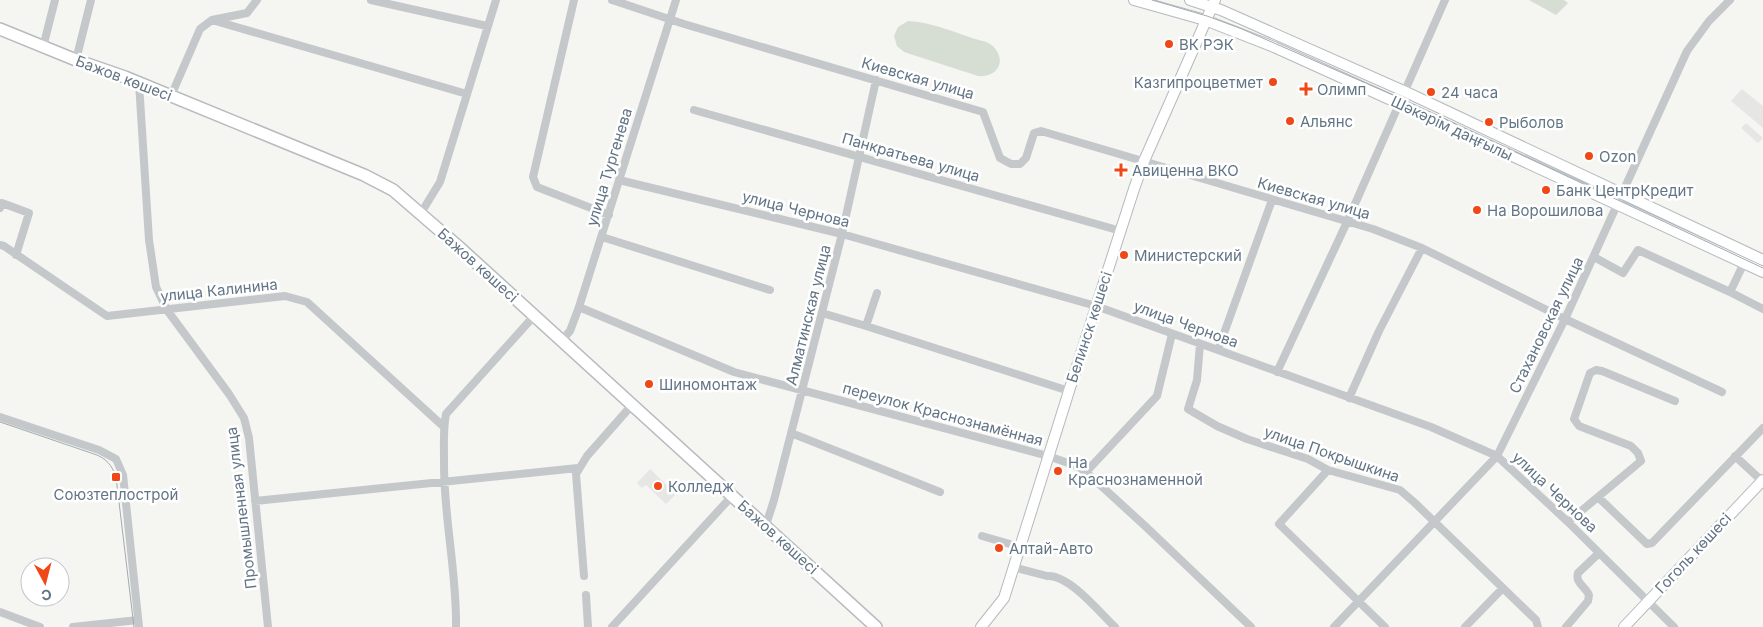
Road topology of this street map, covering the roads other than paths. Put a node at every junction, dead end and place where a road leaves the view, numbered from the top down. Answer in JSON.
{"nodes":[{"id":1,"x":55,"y":0,"type":"edge"},
{"id":2,"x":91,"y":0,"type":"edge"},
{"id":3,"x":257,"y":0,"type":"edge"},
{"id":4,"x":371,"y":0,"type":"edge"},
{"id":5,"x":496,"y":0,"type":"edge"},
{"id":6,"x":574,"y":0,"type":"edge"},
{"id":7,"x":612,"y":0,"type":"edge"},
{"id":8,"x":676,"y":0,"type":"edge"},
{"id":9,"x":1134,"y":0,"type":"edge"},
{"id":10,"x":1190,"y":0,"type":"edge"},
{"id":11,"x":1446,"y":0,"type":"edge"},
{"id":12,"x":1730,"y":0,"type":"edge"},
{"id":13,"x":1213,"y":3,"type":"edge"},
{"id":14,"x":671,"y":18,"type":"junction"},
{"id":15,"x":212,"y":20,"type":"junction"},
{"id":16,"x":1205,"y":20,"type":"junction"},
{"id":17,"x":487,"y":26,"type":"junction"},
{"id":18,"x":0,"y":29,"type":"edge"},
{"id":19,"x":44,"y":46,"type":"junction"},
{"id":20,"x":76,"y":60,"type":"junction"},
{"id":21,"x":876,"y":80,"type":"junction"},
{"id":22,"x":139,"y":83,"type":"junction"},
{"id":23,"x":1406,"y":92,"type":"junction"},
{"id":24,"x":467,"y":94,"type":"junction"},
{"id":25,"x":171,"y":96,"type":"junction"},
{"id":26,"x":1400,"y":104,"type":"junction"},
{"id":27,"x":694,"y":110,"type":"dead end"},
{"id":28,"x":859,"y":156,"type":"junction"},
{"id":29,"x":1144,"y":161,"type":"junction"},
{"id":30,"x":619,"y":180,"type":"junction"},
{"id":31,"x":1623,"y":194,"type":"junction"},
{"id":32,"x":1272,"y":200,"type":"junction"},
{"id":33,"x":1618,"y":205,"type":"junction"},
{"id":34,"x":0,"y":208,"type":"edge"},
{"id":35,"x":420,"y":213,"type":"junction"},
{"id":36,"x":609,"y":215,"type":"junction"},
{"id":37,"x":1347,"y":222,"type":"junction"},
{"id":38,"x":1121,"y":231,"type":"junction"},
{"id":39,"x":842,"y":234,"type":"junction"},
{"id":40,"x":602,"y":237,"type":"junction"},
{"id":41,"x":0,"y":245,"type":"edge"},
{"id":42,"x":1422,"y":248,"type":"junction"},
{"id":43,"x":16,"y":254,"type":"junction"},
{"id":44,"x":1594,"y":257,"type":"junction"},
{"id":45,"x":1763,"y":260,"type":"edge"},
{"id":46,"x":1744,"y":263,"type":"junction"},
{"id":47,"x":1763,"y":272,"type":"edge"},
{"id":48,"x":770,"y":290,"type":"dead end"},
{"id":49,"x":1730,"y":292,"type":"junction"},
{"id":50,"x":878,"y":293,"type":"dead end"},
{"id":51,"x":1096,"y":306,"type":"junction"},
{"id":52,"x":579,"y":307,"type":"junction"},
{"id":53,"x":1763,"y":309,"type":"edge"},
{"id":54,"x":167,"y":310,"type":"junction"},
{"id":55,"x":822,"y":313,"type":"junction"},
{"id":56,"x":534,"y":316,"type":"junction"},
{"id":57,"x":1565,"y":319,"type":"junction"},
{"id":58,"x":866,"y":326,"type":"junction"},
{"id":59,"x":1172,"y":334,"type":"junction"},
{"id":60,"x":562,"y":340,"type":"junction"},
{"id":61,"x":1200,"y":344,"type":"junction"},
{"id":62,"x":1218,"y":350,"type":"junction"},
{"id":63,"x":1277,"y":372,"type":"junction"},
{"id":64,"x":802,"y":391,"type":"junction"},
{"id":65,"x":1069,"y":391,"type":"junction"},
{"id":66,"x":1722,"y":392,"type":"dead end"},
{"id":67,"x":1348,"y":398,"type":"junction"},
{"id":68,"x":1675,"y":401,"type":"dead end"},
{"id":69,"x":632,"y":405,"type":"junction"},
{"id":70,"x":0,"y":417,"type":"edge"},
{"id":71,"x":444,"y":427,"type":"junction"},
{"id":72,"x":1763,"y":428,"type":"edge"},
{"id":73,"x":791,"y":433,"type":"junction"},
{"id":74,"x":1048,"y":456,"type":"junction"},
{"id":75,"x":1497,"y":456,"type":"junction"},
{"id":76,"x":1735,"y":456,"type":"junction"},
{"id":77,"x":578,"y":468,"type":"junction"},
{"id":78,"x":1328,"y":470,"type":"junction"},
{"id":79,"x":1086,"y":472,"type":"junction"},
{"id":80,"x":1763,"y":480,"type":"edge"},
{"id":81,"x":443,"y":482,"type":"junction"},
{"id":82,"x":940,"y":492,"type":"dead end"},
{"id":83,"x":732,"y":496,"type":"junction"},
{"id":84,"x":1598,"y":497,"type":"junction"},
{"id":85,"x":255,"y":501,"type":"junction"},
{"id":86,"x":1568,"y":522,"type":"junction"},
{"id":87,"x":1434,"y":523,"type":"junction"},
{"id":88,"x":766,"y":525,"type":"junction"},
{"id":89,"x":982,"y":536,"type":"dead end"},
{"id":90,"x":1020,"y":547,"type":"junction"},
{"id":91,"x":1599,"y":553,"type":"junction"},
{"id":92,"x":1013,"y":567,"type":"junction"},
{"id":93,"x":584,"y":576,"type":"dead end"},
{"id":94,"x":1503,"y":588,"type":"junction"},
{"id":95,"x":586,"y":595,"type":"dead end"},
{"id":96,"x":1359,"y":601,"type":"junction"},
{"id":97,"x":1648,"y":602,"type":"junction"},
{"id":98,"x":0,"y":612,"type":"edge"},
{"id":99,"x":138,"y":624,"type":"edge"},
{"id":100,"x":40,"y":627,"type":"edge"},
{"id":101,"x":73,"y":627,"type":"edge"},
{"id":102,"x":268,"y":627,"type":"edge"},
{"id":103,"x":456,"y":627,"type":"edge"},
{"id":104,"x":588,"y":627,"type":"edge"},
{"id":105,"x":612,"y":627,"type":"edge"},
{"id":106,"x":876,"y":627,"type":"edge"},
{"id":107,"x":981,"y":627,"type":"edge"},
{"id":108,"x":1115,"y":627,"type":"edge"},
{"id":109,"x":1251,"y":627,"type":"edge"},
{"id":110,"x":1334,"y":627,"type":"edge"},
{"id":111,"x":1385,"y":627,"type":"edge"},
{"id":112,"x":1465,"y":627,"type":"edge"},
{"id":113,"x":1538,"y":627,"type":"edge"},
{"id":114,"x":1566,"y":627,"type":"edge"},
{"id":115,"x":1624,"y":627,"type":"edge"},
{"id":116,"x":1674,"y":627,"type":"edge"}],
"edges":[{"from":1,"to":19,"type":"street"},
{"from":2,"to":20,"type":"street"},
{"from":3,"to":15,"type":"street"},
{"from":4,"to":17,"type":"street"},
{"from":5,"to":17,"type":"street"},
{"from":6,"to":36,"type":"street"},
{"from":7,"to":14,"type":"street","name":"Киевская улица"},
{"from":8,"to":14,"type":"street","name":"улица Тургенева"},
{"from":9,"to":16,"type":"main road","name":"Шәкәрім даңғылы"},
{"from":10,"to":13,"type":"main road","name":"Шәкәрім даңғылы"},
{"from":11,"to":23,"type":"street"},
{"from":12,"to":31,"type":"street","name":"Стахановская улица"},
{"from":13,"to":16,"type":"main road","name":"Белинск көшесі"},
{"from":13,"to":23,"type":"main road","name":"Шәкәрім даңғылы"},
{"from":14,"to":21,"type":"street","name":"Киевская улица"},
{"from":14,"to":30,"type":"street","name":"улица Тургенева"},
{"from":15,"to":24,"type":"street"},
{"from":15,"to":25,"type":"street"},
{"from":16,"to":26,"type":"main road","name":"Шәкәрім даңғылы"},
{"from":16,"to":29,"type":"main road","name":"Белинск көшесі"},
{"from":17,"to":24,"type":"street"},
{"from":18,"to":19,"type":"main road","name":"Бажов көшесі"},
{"from":19,"to":20,"type":"main road","name":"Бажов көшесі"},
{"from":20,"to":22,"type":"main road","name":"Бажов көшесі"},
{"from":21,"to":28,"type":"street","name":"Алматинская улица"},
{"from":21,"to":29,"type":"street","name":"Киевская улица"},
{"from":22,"to":25,"type":"main road","name":"Бажов көшесі"},
{"from":22,"to":54,"type":"street","name":"Промышленная улица"},
{"from":23,"to":26,"type":"street"},
{"from":23,"to":31,"type":"main road","name":"Шәкәрім даңғылы"},
{"from":24,"to":35,"type":"street"},
{"from":25,"to":35,"type":"main road","name":"Бажов көшесі"},
{"from":26,"to":33,"type":"main road","name":"Шәкәрім даңғылы"},
{"from":26,"to":37,"type":"street"},
{"from":27,"to":28,"type":"street","name":"Панкратьева улица"},
{"from":28,"to":38,"type":"street","name":"Панкратьева улица"},
{"from":28,"to":39,"type":"street","name":"Алматинская улица"},
{"from":29,"to":32,"type":"street","name":"Киевская улица"},
{"from":29,"to":38,"type":"main road","name":"Белинск көшесі"},
{"from":30,"to":36,"type":"street","name":"улица Тургенева"},
{"from":30,"to":39,"type":"street","name":"улица Чернова"},
{"from":31,"to":33,"type":"street","name":"Стахановская улица"},
{"from":31,"to":45,"type":"main road","name":"Шәкәрім даңғылы"},
{"from":32,"to":37,"type":"street","name":"Киевская улица"},
{"from":32,"to":62,"type":"street"},
{"from":33,"to":44,"type":"street","name":"Стахановская улица"},
{"from":33,"to":46,"type":"main road","name":"Шәкәрім даңғылы"},
{"from":34,"to":43,"type":"street"},
{"from":35,"to":56,"type":"main road","name":"Бажов көшесі"},
{"from":36,"to":40,"type":"street","name":"улица Тургенева"},
{"from":37,"to":42,"type":"street","name":"Киевская улица"},
{"from":37,"to":63,"type":"street"},
{"from":38,"to":51,"type":"main road","name":"Белинск көшесі"},
{"from":39,"to":51,"type":"street","name":"улица Чернова"},
{"from":39,"to":55,"type":"street","name":"Алматинская улица"},
{"from":40,"to":48,"type":"street"},
{"from":40,"to":52,"type":"street","name":"улица Тургенева"},
{"from":41,"to":43,"type":"street","name":"улица Калинина"},
{"from":42,"to":57,"type":"street","name":"Киевская улица"},
{"from":42,"to":67,"type":"street"},
{"from":43,"to":54,"type":"street","name":"улица Калинина"},
{"from":44,"to":49,"type":"street"},
{"from":44,"to":57,"type":"street","name":"Стахановская улица"},
{"from":46,"to":47,"type":"main road","name":"Шәкәрім даңғылы"},
{"from":46,"to":49,"type":"street"},
{"from":49,"to":53,"type":"street"},
{"from":50,"to":58,"type":"street"},
{"from":51,"to":59,"type":"street","name":"улица Чернова"},
{"from":51,"to":65,"type":"main road","name":"Белинск көшесі"},
{"from":52,"to":60,"type":"street","name":"улица Тургенева"},
{"from":52,"to":64,"type":"street","name":"переулок Краснознамённая"},
{"from":54,"to":71,"type":"street","name":"улица Калинина"},
{"from":54,"to":85,"type":"street","name":"Промышленная улица"},
{"from":55,"to":58,"type":"street"},
{"from":55,"to":64,"type":"street","name":"Алматинская улица"},
{"from":56,"to":60,"type":"main road","name":"Бажов көшесі"},
{"from":56,"to":71,"type":"street"},
{"from":57,"to":66,"type":"street","name":"Киевская улица"},
{"from":57,"to":75,"type":"street","name":"Стахановская улица"},
{"from":58,"to":65,"type":"street"},
{"from":59,"to":61,"type":"street","name":"улица Чернова"},
{"from":59,"to":79,"type":"street"},
{"from":60,"to":69,"type":"main road","name":"Бажов көшесі"},
{"from":61,"to":62,"type":"street","name":"улица Чернова"},
{"from":61,"to":78,"type":"street","name":"улица Покрышкина"},
{"from":62,"to":63,"type":"street","name":"улица Чернова"},
{"from":63,"to":67,"type":"street","name":"улица Чернова"},
{"from":64,"to":73,"type":"street","name":"Алматинская улица"},
{"from":64,"to":74,"type":"street","name":"переулок Краснознамённая"},
{"from":65,"to":74,"type":"main road","name":"Белинск көшесі"},
{"from":67,"to":75,"type":"street","name":"улица Чернова"},
{"from":68,"to":84,"type":"street"},
{"from":69,"to":77,"type":"street"},
{"from":69,"to":83,"type":"main road","name":"Бажов көшесі"},
{"from":70,"to":99,"type":"street"},
{"from":71,"to":81,"type":"street"},
{"from":72,"to":76,"type":"street"},
{"from":73,"to":82,"type":"street"},
{"from":73,"to":88,"type":"street","name":"Алматинская улица"},
{"from":74,"to":79,"type":"street","name":"переулок Краснознамённая"},
{"from":74,"to":90,"type":"main road","name":"Белинск көшесі"},
{"from":75,"to":86,"type":"street","name":"улица Чернова"},
{"from":75,"to":87,"type":"street","name":"Стахановская улица"},
{"from":76,"to":80,"type":"street"},
{"from":76,"to":84,"type":"street"},
{"from":77,"to":81,"type":"street"},
{"from":77,"to":93,"type":"street"},
{"from":78,"to":87,"type":"street","name":"улица Покрышкина"},
{"from":78,"to":96,"type":"street"},
{"from":79,"to":109,"type":"street","name":"переулок Краснознамённая"},
{"from":80,"to":97,"type":"main road","name":"Гоголь көшесі"},
{"from":81,"to":85,"type":"street"},
{"from":81,"to":103,"type":"street"},
{"from":83,"to":88,"type":"main road","name":"Бажов көшесі"},
{"from":83,"to":105,"type":"street"},
{"from":84,"to":86,"type":"street"},
{"from":85,"to":102,"type":"street","name":"Промышленная улица"},
{"from":86,"to":91,"type":"street","name":"улица Чернова"},
{"from":87,"to":94,"type":"street","name":"улица Покрышкина"},
{"from":87,"to":96,"type":"street","name":"Стахановская улица"},
{"from":88,"to":106,"type":"main road","name":"Бажов көшесі"},
{"from":89,"to":90,"type":"street"},
{"from":90,"to":92,"type":"main road","name":"Белинск көшесі"},
{"from":91,"to":97,"type":"street","name":"улица Чернова"},
{"from":91,"to":114,"type":"street"},
{"from":92,"to":107,"type":"main road","name":"Белинск көшесі"},
{"from":92,"to":108,"type":"street"},
{"from":94,"to":112,"type":"street"},
{"from":94,"to":113,"type":"street","name":"улица Покрышкина"},
{"from":95,"to":104,"type":"street"},
{"from":96,"to":110,"type":"street","name":"Стахановская улица"},
{"from":96,"to":111,"type":"street"},
{"from":97,"to":115,"type":"main road","name":"Гоголь көшесі"},
{"from":97,"to":116,"type":"street","name":"улица Чернова"},
{"from":98,"to":100,"type":"street"},
{"from":99,"to":101,"type":"street"}]}
